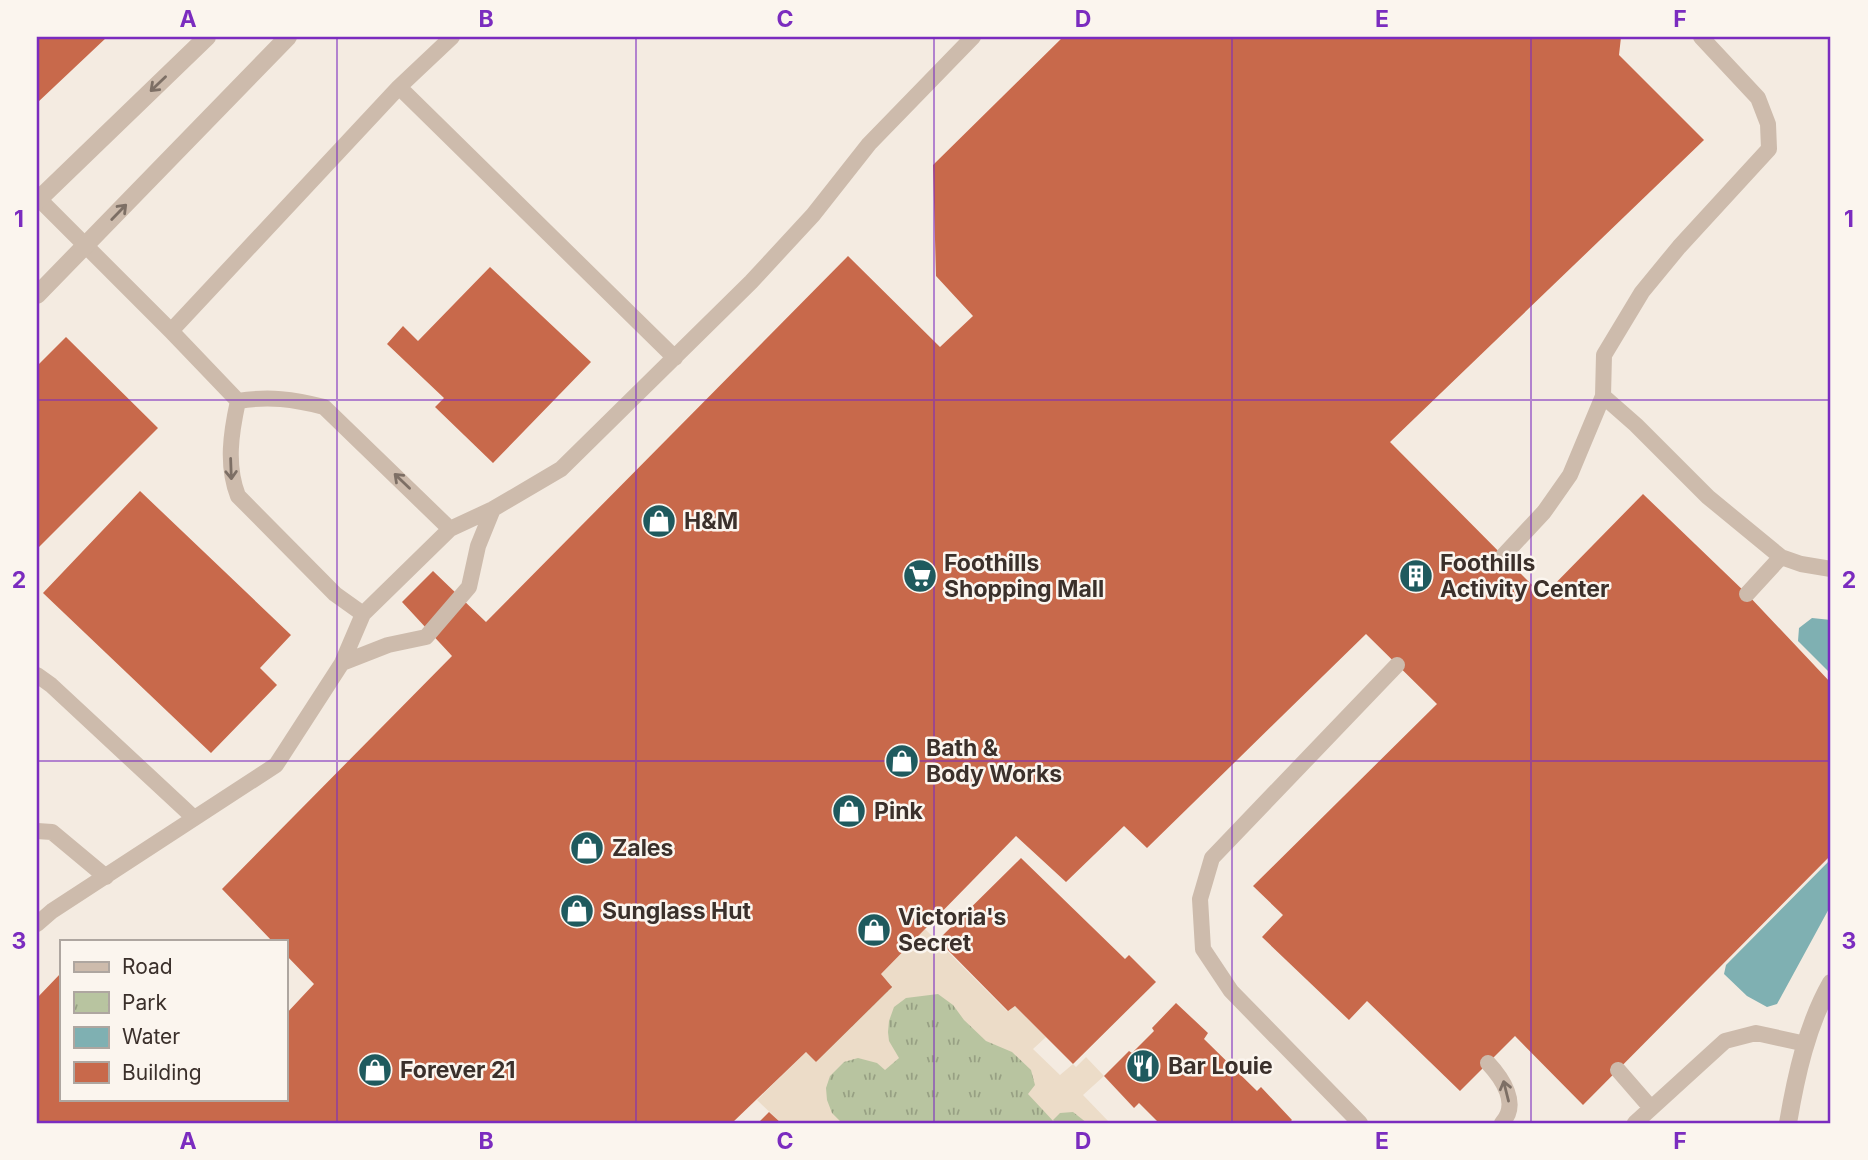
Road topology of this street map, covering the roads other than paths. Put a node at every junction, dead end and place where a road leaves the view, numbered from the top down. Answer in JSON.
{"nodes":[{"id":1,"x":207,"y":37,"type":"edge"},
{"id":2,"x":288,"y":37,"type":"edge"},
{"id":3,"x":452,"y":37,"type":"edge"},
{"id":4,"x":973,"y":37,"type":"edge"},
{"id":5,"x":1701,"y":37,"type":"edge"},
{"id":6,"x":400,"y":87,"type":"junction"},
{"id":7,"x":37,"y":199,"type":"edge"},
{"id":8,"x":86,"y":246,"type":"junction"},
{"id":9,"x":37,"y":295,"type":"edge"},
{"id":10,"x":171,"y":331,"type":"junction"},
{"id":11,"x":675,"y":358,"type":"junction"},
{"id":12,"x":1603,"y":397,"type":"junction"},
{"id":13,"x":238,"y":401,"type":"junction"},
{"id":14,"x":494,"y":509,"type":"junction"},
{"id":15,"x":450,"y":529,"type":"junction"},
{"id":16,"x":1503,"y":556,"type":"dead end"},
{"id":17,"x":1781,"y":557,"type":"junction"},
{"id":18,"x":1831,"y":569,"type":"edge"},
{"id":19,"x":1746,"y":594,"type":"dead end"},
{"id":20,"x":363,"y":614,"type":"junction"},
{"id":21,"x":342,"y":663,"type":"junction"},
{"id":22,"x":1397,"y":665,"type":"dead end"},
{"id":23,"x":37,"y":675,"type":"edge"},
{"id":24,"x":193,"y":817,"type":"junction"},
{"id":25,"x":37,"y":831,"type":"edge"},
{"id":26,"x":106,"y":877,"type":"junction"},
{"id":27,"x":37,"y":923,"type":"edge"},
{"id":28,"x":1831,"y":983,"type":"edge"},
{"id":29,"x":1806,"y":1044,"type":"junction"},
{"id":30,"x":1488,"y":1063,"type":"dead end"},
{"id":31,"x":1618,"y":1070,"type":"dead end"},
{"id":32,"x":1651,"y":1108,"type":"junction"},
{"id":33,"x":1360,"y":1123,"type":"edge"},
{"id":34,"x":1502,"y":1123,"type":"edge"},
{"id":35,"x":1635,"y":1123,"type":"edge"},
{"id":36,"x":1788,"y":1123,"type":"edge"}],
"edges":[{"from":1,"to":7,"type":"street","one_way":true},
{"from":8,"to":2,"type":"street","one_way":true},
{"from":3,"to":6,"type":"lane"},
{"from":4,"to":11,"type":"lane"},
{"from":5,"to":12,"type":"lane"},
{"from":6,"to":10,"type":"lane"},
{"from":6,"to":11,"type":"lane"},
{"from":7,"to":8,"type":"lane"},
{"from":8,"to":9,"type":"street"},
{"from":8,"to":10,"type":"lane"},
{"from":10,"to":13,"type":"lane"},
{"from":11,"to":14,"type":"lane"},
{"from":12,"to":16,"type":"lane"},
{"from":12,"to":17,"type":"lane"},
{"from":15,"to":13,"type":"lane","one_way":true},
{"from":13,"to":20,"type":"lane","one_way":true},
{"from":14,"to":15,"type":"lane"},
{"from":14,"to":21,"type":"lane"},
{"from":15,"to":20,"type":"lane"},
{"from":17,"to":18,"type":"lane"},
{"from":17,"to":19,"type":"lane"},
{"from":20,"to":21,"type":"lane"},
{"from":21,"to":24,"type":"lane"},
{"from":22,"to":33,"type":"lane"},
{"from":23,"to":24,"type":"lane"},
{"from":24,"to":26,"type":"lane"},
{"from":25,"to":26,"type":"lane"},
{"from":26,"to":27,"type":"lane"},
{"from":28,"to":29,"type":"street"},
{"from":29,"to":32,"type":"lane"},
{"from":29,"to":36,"type":"street"},
{"from":34,"to":30,"type":"lane","one_way":true},
{"from":31,"to":32,"type":"lane"},
{"from":32,"to":35,"type":"lane"}]}
